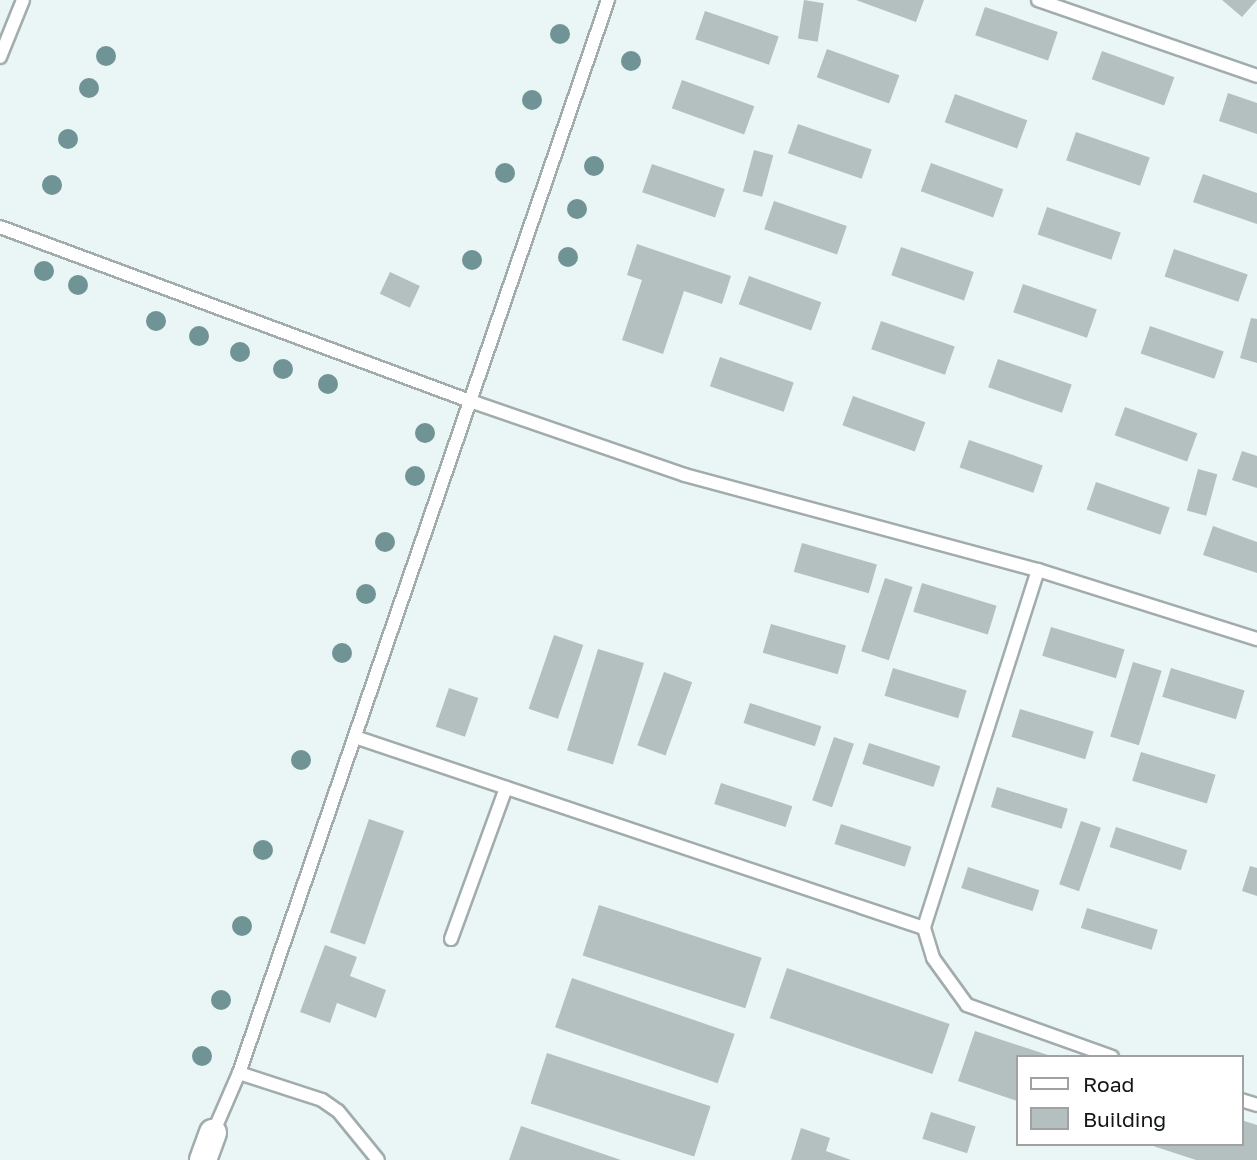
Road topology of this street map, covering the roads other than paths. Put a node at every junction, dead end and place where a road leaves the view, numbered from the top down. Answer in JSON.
{"nodes":[{"id":1,"x":23,"y":0,"type":"edge"},
{"id":2,"x":608,"y":0,"type":"edge"},
{"id":3,"x":1038,"y":0,"type":"edge"},
{"id":4,"x":0,"y":57,"type":"edge"},
{"id":5,"x":1257,"y":76,"type":"edge"},
{"id":6,"x":0,"y":227,"type":"edge"},
{"id":7,"x":470,"y":401,"type":"junction"},
{"id":8,"x":1038,"y":570,"type":"junction"},
{"id":9,"x":1257,"y":639,"type":"edge"},
{"id":10,"x":355,"y":737,"type":"junction"},
{"id":11,"x":506,"y":788,"type":"junction"},
{"id":12,"x":924,"y":928,"type":"junction"},
{"id":13,"x":451,"y":939,"type":"dead end"},
{"id":14,"x":1107,"y":1055,"type":"edge"},
{"id":15,"x":239,"y":1073,"type":"junction"},
{"id":16,"x":213,"y":1133,"type":"joint"},
{"id":17,"x":203,"y":1160,"type":"edge"},
{"id":18,"x":378,"y":1160,"type":"edge"}],
"edges":[{"from":1,"to":4,"type":"lane"},
{"from":2,"to":7,"type":"lane"},
{"from":3,"to":5,"type":"lane"},
{"from":6,"to":7,"type":"lane"},
{"from":7,"to":8,"type":"lane"},
{"from":7,"to":10,"type":"lane"},
{"from":8,"to":9,"type":"lane"},
{"from":8,"to":12,"type":"lane"},
{"from":10,"to":11,"type":"lane"},
{"from":10,"to":15,"type":"lane"},
{"from":11,"to":12,"type":"lane"},
{"from":11,"to":13,"type":"lane"},
{"from":12,"to":14,"type":"lane"},
{"from":15,"to":16,"type":"lane"},
{"from":15,"to":18,"type":"lane"},
{"from":16,"to":17,"type":"street"}]}
